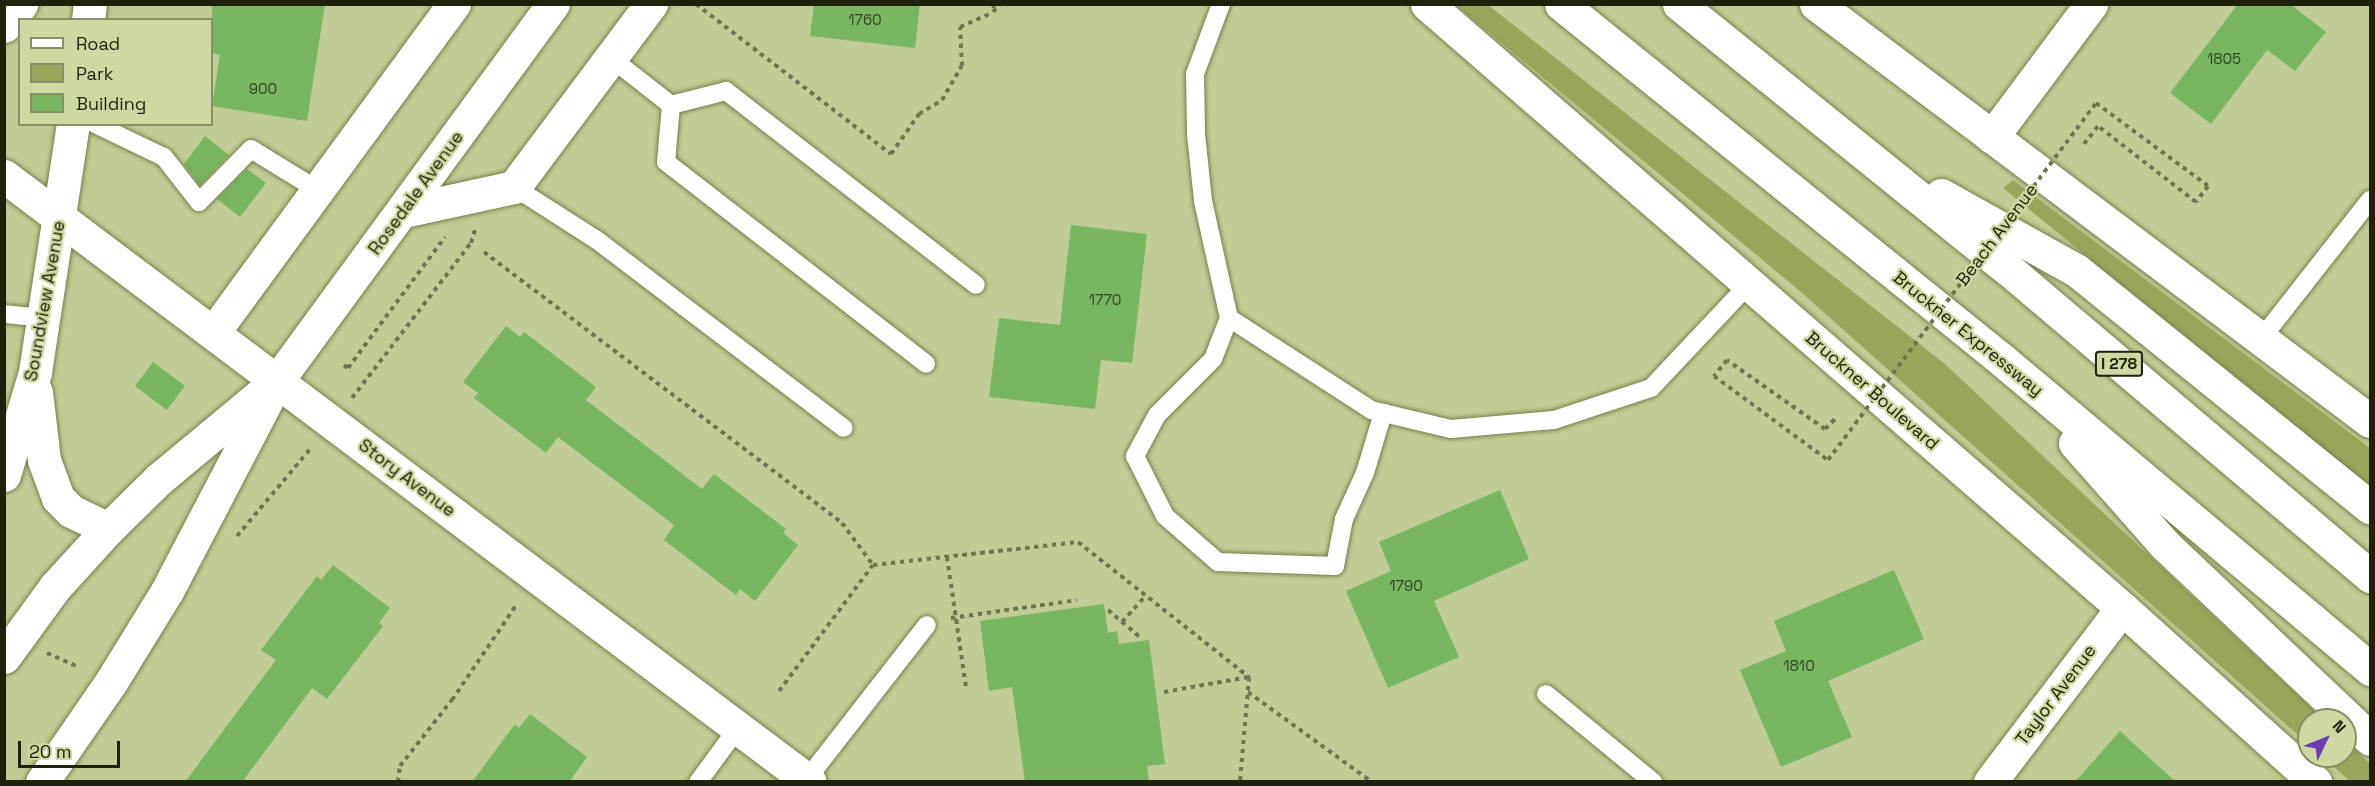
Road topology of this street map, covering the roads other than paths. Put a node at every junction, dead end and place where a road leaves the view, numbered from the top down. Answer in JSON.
{"nodes":[{"id":1,"x":21,"y":4,"type":"edge"},
{"id":2,"x":454,"y":4,"type":"edge"},
{"id":3,"x":553,"y":4,"type":"edge"},
{"id":4,"x":651,"y":4,"type":"edge"},
{"id":5,"x":1221,"y":4,"type":"edge"},
{"id":6,"x":1427,"y":4,"type":"edge"},
{"id":7,"x":1561,"y":4,"type":"edge"},
{"id":8,"x":1679,"y":4,"type":"edge"},
{"id":9,"x":1816,"y":4,"type":"edge"},
{"id":10,"x":2091,"y":4,"type":"edge"},
{"id":11,"x":4,"y":26,"type":"edge"},
{"id":12,"x":611,"y":58,"type":"junction"},
{"id":13,"x":671,"y":105,"type":"junction"},
{"id":14,"x":73,"y":126,"type":"edge"},
{"id":15,"x":99,"y":126,"type":"edge"},
{"id":16,"x":1992,"y":137,"type":"junction"},
{"id":17,"x":1866,"y":153,"type":"junction"},
{"id":18,"x":4,"y":176,"type":"edge"},
{"id":19,"x":514,"y":187,"type":"junction"},
{"id":20,"x":316,"y":189,"type":"junction"},
{"id":21,"x":2370,"y":200,"type":"edge"},
{"id":22,"x":404,"y":211,"type":"junction"},
{"id":23,"x":61,"y":218,"type":"junction"},
{"id":24,"x":1749,"y":284,"type":"junction"},
{"id":25,"x":976,"y":285,"type":"dead end"},
{"id":26,"x":4,"y":314,"type":"edge"},
{"id":27,"x":45,"y":318,"type":"junction"},
{"id":28,"x":1229,"y":318,"type":"junction"},
{"id":29,"x":213,"y":333,"type":"junction"},
{"id":30,"x":2261,"y":339,"type":"junction"},
{"id":31,"x":2002,"y":360,"type":"junction"},
{"id":32,"x":926,"y":364,"type":"dead end"},
{"id":33,"x":35,"y":372,"type":"junction"},
{"id":34,"x":277,"y":381,"type":"junction"},
{"id":35,"x":1383,"y":413,"type":"junction"},
{"id":36,"x":2370,"y":421,"type":"edge"},
{"id":37,"x":844,"y":428,"type":"dead end"},
{"id":38,"x":4,"y":475,"type":"edge"},
{"id":39,"x":2370,"y":507,"type":"edge"},
{"id":40,"x":108,"y":529,"type":"junction"},
{"id":41,"x":2370,"y":576,"type":"edge"},
{"id":42,"x":2122,"y":608,"type":"junction"},
{"id":43,"x":927,"y":625,"type":"road end"},
{"id":44,"x":4,"y":657,"type":"edge"},
{"id":45,"x":2370,"y":669,"type":"edge"},
{"id":46,"x":1546,"y":694,"type":"dead end"},
{"id":47,"x":738,"y":728,"type":"junction"},
{"id":48,"x":2370,"y":739,"type":"edge"},
{"id":49,"x":808,"y":780,"type":"edge"},
{"id":50,"x":42,"y":782,"type":"edge"},
{"id":51,"x":698,"y":782,"type":"edge"},
{"id":52,"x":1653,"y":782,"type":"edge"},
{"id":53,"x":1990,"y":782,"type":"edge"},
{"id":54,"x":2315,"y":782,"type":"edge"}],
"edges":[{"from":1,"to":11,"type":"main road"},
{"from":2,"to":20,"type":"main road"},
{"from":3,"to":22,"type":"main road","name":"Rosedale Avenue"},
{"from":4,"to":12,"type":"main road"},
{"from":5,"to":28,"type":"lane"},
{"from":6,"to":24,"type":"main road","name":"Bruckner Boulevard"},
{"from":7,"to":31,"type":"main road","name":"Bruckner Expressway"},
{"from":8,"to":17,"type":"main road","number":"I 278"},
{"from":9,"to":16,"type":"main road"},
{"from":10,"to":16,"type":"main road"},
{"from":12,"to":13,"type":"lane"},
{"from":12,"to":19,"type":"main road"},
{"from":13,"to":25,"type":"lane"},
{"from":13,"to":32,"type":"lane"},
{"from":14,"to":23,"type":"main road","name":"Soundview Avenue"},
{"from":15,"to":20,"type":"lane"},
{"from":16,"to":30,"type":"main road"},
{"from":17,"to":39,"type":"main road"},
{"from":17,"to":41,"type":"main road","number":"I 278"},
{"from":18,"to":23,"type":"main road","name":"Story Avenue"},
{"from":19,"to":22,"type":"main road"},
{"from":19,"to":37,"type":"lane"},
{"from":20,"to":29,"type":"main road"},
{"from":21,"to":30,"type":"lane"},
{"from":22,"to":34,"type":"main road","name":"Rosedale Avenue"},
{"from":23,"to":27,"type":"main road","name":"Soundview Avenue"},
{"from":23,"to":29,"type":"main road","name":"Story Avenue"},
{"from":24,"to":35,"type":"lane"},
{"from":24,"to":42,"type":"main road","name":"Bruckner Boulevard"},
{"from":26,"to":27,"type":"lane"},
{"from":27,"to":33,"type":"main road","name":"Soundview Avenue"},
{"from":28,"to":35,"type":"lane"},
{"from":28,"to":35,"type":"lane"},
{"from":29,"to":34,"type":"main road","name":"Story Avenue"},
{"from":30,"to":36,"type":"main road"},
{"from":31,"to":45,"type":"main road","name":"Bruckner Expressway"},
{"from":31,"to":48,"type":"main road"},
{"from":33,"to":38,"type":"main road","name":"Soundview Avenue"},
{"from":33,"to":40,"type":"main road"},
{"from":34,"to":40,"type":"main road","name":"Rosedale Avenue"},
{"from":34,"to":47,"type":"main road","name":"Story Avenue"},
{"from":34,"to":50,"type":"main road","name":"Rosedale Avenue"},
{"from":40,"to":44,"type":"main road","name":"Rosedale Avenue"},
{"from":42,"to":53,"type":"main road","name":"Taylor Avenue"},
{"from":42,"to":54,"type":"main road","name":"Bruckner Boulevard"},
{"from":43,"to":49,"type":"lane"},
{"from":46,"to":52,"type":"lane"},
{"from":47,"to":49,"type":"main road","name":"Story Avenue"},
{"from":47,"to":51,"type":"lane"}]}
